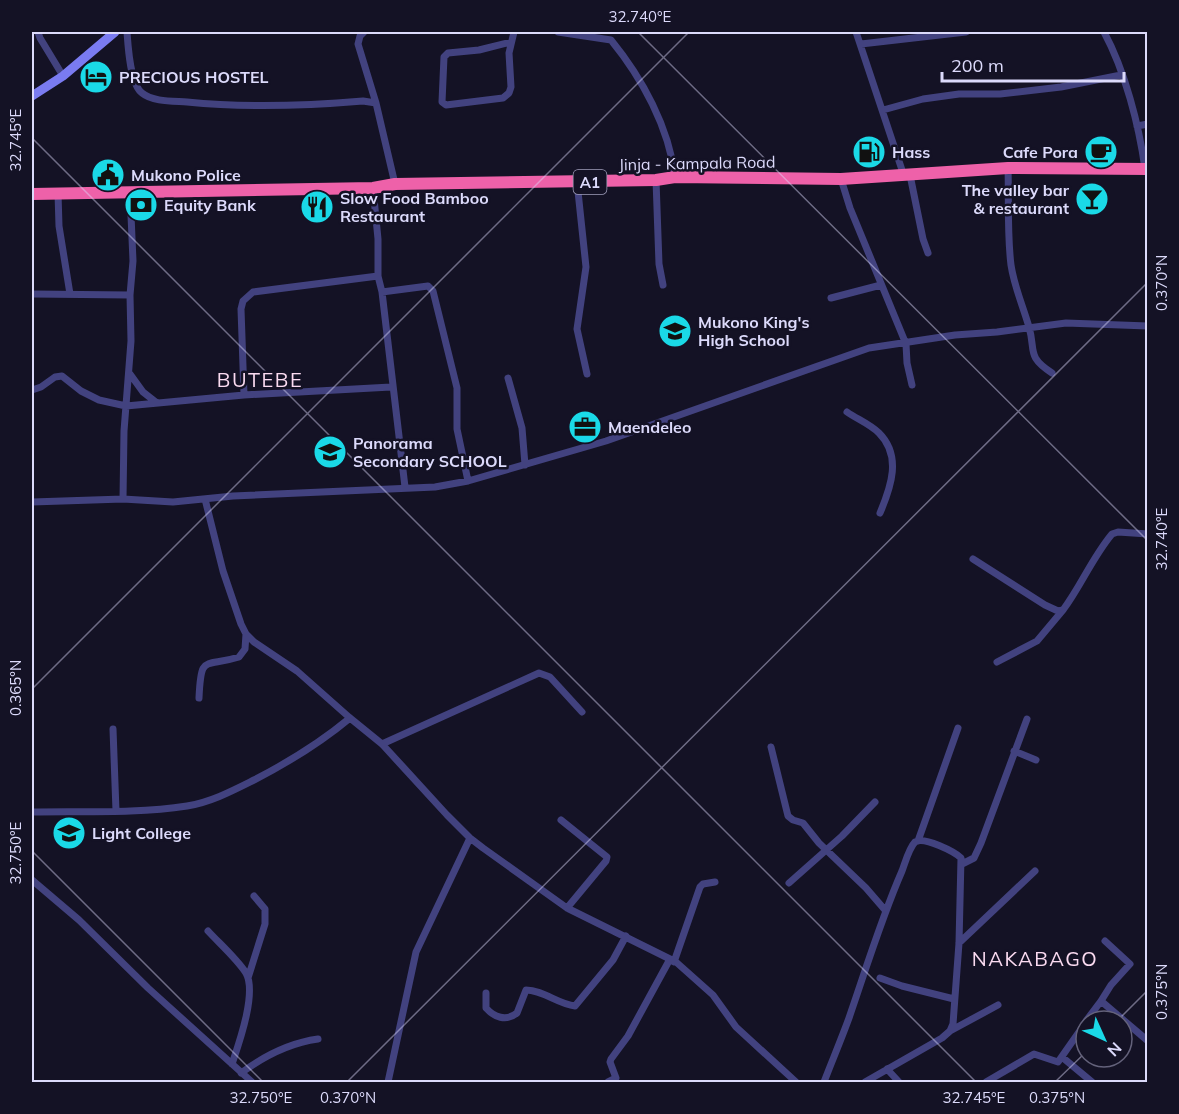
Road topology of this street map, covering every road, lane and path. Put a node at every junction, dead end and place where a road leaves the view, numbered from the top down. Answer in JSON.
{"nodes":[{"id":1,"x":38,"y":32,"type":"edge"},
{"id":2,"x":115,"y":32,"type":"edge"},
{"id":3,"x":127,"y":32,"type":"edge"},
{"id":4,"x":364,"y":32,"type":"edge"},
{"id":5,"x":514,"y":32,"type":"edge"},
{"id":6,"x":558,"y":32,"type":"edge"},
{"id":7,"x":617,"y":32,"type":"edge"},
{"id":8,"x":856,"y":32,"type":"edge"},
{"id":9,"x":966,"y":32,"type":"edge"},
{"id":10,"x":1104,"y":32,"type":"edge"},
{"id":11,"x":611,"y":40,"type":"junction"},
{"id":12,"x":511,"y":42,"type":"junction"},
{"id":13,"x":861,"y":44,"type":"junction"},
{"id":14,"x":1122,"y":75,"type":"junction"},
{"id":15,"x":63,"y":76,"type":"junction"},
{"id":16,"x":32,"y":96,"type":"edge"},
{"id":17,"x":376,"y":103,"type":"junction"},
{"id":18,"x":883,"y":110,"type":"junction"},
{"id":19,"x":1148,"y":124,"type":"edge"},
{"id":20,"x":1137,"y":126,"type":"junction"},
{"id":21,"x":1008,"y":168,"type":"junction"},
{"id":22,"x":1146,"y":169,"type":"edge"},
{"id":23,"x":907,"y":176,"type":"junction"},
{"id":24,"x":675,"y":177,"type":"junction"},
{"id":25,"x":841,"y":179,"type":"junction"},
{"id":26,"x":656,"y":180,"type":"junction"},
{"id":27,"x":577,"y":182,"type":"junction"},
{"id":28,"x":395,"y":184,"type":"junction"},
{"id":29,"x":373,"y":188,"type":"junction"},
{"id":30,"x":130,"y":192,"type":"junction"},
{"id":31,"x":58,"y":193,"type":"junction"},
{"id":32,"x":32,"y":194,"type":"edge"},
{"id":33,"x":928,"y":253,"type":"dead end"},
{"id":34,"x":378,"y":276,"type":"junction"},
{"id":35,"x":663,"y":285,"type":"dead end"},
{"id":36,"x":881,"y":285,"type":"junction"},
{"id":37,"x":381,"y":292,"type":"junction"},
{"id":38,"x":32,"y":294,"type":"edge"},
{"id":39,"x":70,"y":294,"type":"junction"},
{"id":40,"x":130,"y":295,"type":"junction"},
{"id":41,"x":831,"y":298,"type":"dead end"},
{"id":42,"x":1148,"y":326,"type":"edge"},
{"id":43,"x":1030,"y":329,"type":"junction"},
{"id":44,"x":906,"y":344,"type":"junction"},
{"id":45,"x":1052,"y":373,"type":"dead end"},
{"id":46,"x":130,"y":374,"type":"junction"},
{"id":47,"x":587,"y":374,"type":"dead end"},
{"id":48,"x":508,"y":378,"type":"dead end"},
{"id":49,"x":912,"y":385,"type":"dead end"},
{"id":50,"x":391,"y":387,"type":"junction"},
{"id":51,"x":32,"y":390,"type":"edge"},
{"id":52,"x":244,"y":395,"type":"junction"},
{"id":53,"x":157,"y":403,"type":"junction"},
{"id":54,"x":126,"y":406,"type":"junction"},
{"id":55,"x":847,"y":412,"type":"dead end"},
{"id":56,"x":525,"y":465,"type":"junction"},
{"id":57,"x":468,"y":481,"type":"junction"},
{"id":58,"x":405,"y":487,"type":"junction"},
{"id":59,"x":123,"y":498,"type":"junction"},
{"id":60,"x":204,"y":499,"type":"junction"},
{"id":61,"x":32,"y":502,"type":"edge"},
{"id":62,"x":880,"y":513,"type":"dead end"},
{"id":63,"x":1148,"y":534,"type":"edge"},
{"id":64,"x":973,"y":559,"type":"dead end"},
{"id":65,"x":1063,"y":610,"type":"junction"},
{"id":66,"x":246,"y":634,"type":"junction"},
{"id":67,"x":997,"y":662,"type":"dead end"},
{"id":68,"x":199,"y":698,"type":"dead end"},
{"id":69,"x":582,"y":712,"type":"dead end"},
{"id":70,"x":350,"y":718,"type":"junction"},
{"id":71,"x":1027,"y":719,"type":"dead end"},
{"id":72,"x":958,"y":728,"type":"dead end"},
{"id":73,"x":112,"y":729,"type":"dead end"},
{"id":74,"x":382,"y":744,"type":"junction"},
{"id":75,"x":771,"y":747,"type":"dead end"},
{"id":76,"x":1014,"y":751,"type":"junction"},
{"id":77,"x":1036,"y":760,"type":"dead end"},
{"id":78,"x":875,"y":802,"type":"dead end"},
{"id":79,"x":116,"y":811,"type":"junction"},
{"id":80,"x":32,"y":812,"type":"edge"},
{"id":81,"x":561,"y":820,"type":"dead end"},
{"id":82,"x":470,"y":838,"type":"junction"},
{"id":83,"x":918,"y":841,"type":"junction"},
{"id":84,"x":827,"y":850,"type":"junction"},
{"id":85,"x":962,"y":864,"type":"junction"},
{"id":86,"x":1035,"y":871,"type":"dead end"},
{"id":87,"x":32,"y":880,"type":"edge"},
{"id":88,"x":715,"y":882,"type":"dead end"},
{"id":89,"x":789,"y":884,"type":"dead end"},
{"id":90,"x":254,"y":896,"type":"dead end"},
{"id":91,"x":567,"y":908,"type":"junction"},
{"id":92,"x":885,"y":910,"type":"junction"},
{"id":93,"x":208,"y":931,"type":"dead end"},
{"id":94,"x":626,"y":936,"type":"junction"},
{"id":95,"x":1105,"y":941,"type":"dead end"},
{"id":96,"x":959,"y":943,"type":"junction"},
{"id":97,"x":672,"y":960,"type":"junction"},
{"id":98,"x":248,"y":978,"type":"junction"},
{"id":99,"x":880,"y":978,"type":"dead end"},
{"id":100,"x":486,"y":993,"type":"dead end"},
{"id":101,"x":954,"y":999,"type":"junction"},
{"id":102,"x":1101,"y":1001,"type":"junction"},
{"id":103,"x":998,"y":1005,"type":"dead end"},
{"id":104,"x":1095,"y":1009,"type":"edge"},
{"id":105,"x":950,"y":1031,"type":"junction"},
{"id":106,"x":318,"y":1039,"type":"dead end"},
{"id":107,"x":1074,"y":1039,"type":"edge"},
{"id":108,"x":1148,"y":1041,"type":"edge"},
{"id":109,"x":1062,"y":1057,"type":"junction"},
{"id":110,"x":232,"y":1064,"type":"junction"},
{"id":111,"x":887,"y":1069,"type":"junction"},
{"id":112,"x":241,"y":1072,"type":"junction"},
{"id":113,"x":618,"y":1080,"type":"edge"},
{"id":114,"x":252,"y":1083,"type":"edge"},
{"id":115,"x":388,"y":1083,"type":"edge"},
{"id":116,"x":608,"y":1083,"type":"edge"},
{"id":117,"x":796,"y":1083,"type":"edge"},
{"id":118,"x":824,"y":1083,"type":"edge"},
{"id":119,"x":865,"y":1083,"type":"edge"},
{"id":120,"x":899,"y":1083,"type":"edge"},
{"id":121,"x":986,"y":1083,"type":"edge"},
{"id":122,"x":1092,"y":1083,"type":"edge"}],
"edges":[{"from":1,"to":15,"type":"street"},
{"from":2,"to":15,"type":"main road"},
{"from":3,"to":17,"type":"street"},
{"from":4,"to":17,"type":"street"},
{"from":5,"to":12,"type":"street"},
{"from":6,"to":11,"type":"street"},
{"from":7,"to":11,"type":"street"},
{"from":8,"to":13,"type":"street"},
{"from":9,"to":13,"type":"street"},
{"from":10,"to":14,"type":"street"},
{"from":11,"to":24,"type":"street"},
{"from":12,"to":12,"type":"street"},
{"from":13,"to":18,"type":"street"},
{"from":14,"to":18,"type":"street"},
{"from":14,"to":20,"type":"street"},
{"from":15,"to":16,"type":"main road"},
{"from":17,"to":28,"type":"street"},
{"from":18,"to":23,"type":"street"},
{"from":19,"to":20,"type":"street"},
{"from":20,"to":22,"type":"street"},
{"from":21,"to":22,"type":"highway","name":"Jinja - Kampala Road","number":"A1"},
{"from":21,"to":23,"type":"highway","name":"Jinja - Kampala Road","number":"A1"},
{"from":21,"to":43,"type":"street"},
{"from":23,"to":25,"type":"highway","name":"Jinja - Kampala Road","number":"A1"},
{"from":23,"to":33,"type":"street"},
{"from":24,"to":25,"type":"highway","name":"Jinja - Kampala Road","number":"A1"},
{"from":24,"to":26,"type":"highway","name":"Jinja - Kampala Road","number":"A1"},
{"from":25,"to":36,"type":"street"},
{"from":26,"to":27,"type":"highway","name":"Jinja - Kampala Road","number":"A1"},
{"from":26,"to":35,"type":"street"},
{"from":27,"to":28,"type":"highway","name":"Jinja - Kampala Road","number":"A1"},
{"from":27,"to":47,"type":"street"},
{"from":28,"to":29,"type":"highway","name":"Jinja - Kampala Road","number":"A1"},
{"from":29,"to":30,"type":"highway","name":"Jinja - Kampala Road","number":"A1"},
{"from":29,"to":34,"type":"street"},
{"from":30,"to":31,"type":"highway","name":"Jinja - Kampala Road","number":"A1"},
{"from":30,"to":40,"type":"street"},
{"from":31,"to":32,"type":"highway","name":"Jinja - Kampala Road","number":"A1"},
{"from":31,"to":39,"type":"street"},
{"from":34,"to":37,"type":"street"},
{"from":34,"to":52,"type":"street"},
{"from":36,"to":41,"type":"street"},
{"from":36,"to":44,"type":"street"},
{"from":37,"to":50,"type":"street"},
{"from":37,"to":57,"type":"street"},
{"from":38,"to":39,"type":"street"},
{"from":39,"to":40,"type":"street"},
{"from":40,"to":46,"type":"street"},
{"from":42,"to":43,"type":"street"},
{"from":43,"to":44,"type":"street"},
{"from":43,"to":45,"type":"street"},
{"from":44,"to":49,"type":"street"},
{"from":44,"to":56,"type":"street"},
{"from":46,"to":53,"type":"street"},
{"from":46,"to":54,"type":"street"},
{"from":48,"to":56,"type":"street"},
{"from":50,"to":52,"type":"street"},
{"from":50,"to":58,"type":"street"},
{"from":51,"to":54,"type":"street"},
{"from":52,"to":53,"type":"street"},
{"from":53,"to":54,"type":"street"},
{"from":54,"to":59,"type":"street"},
{"from":55,"to":62,"type":"street"},
{"from":56,"to":57,"type":"street"},
{"from":57,"to":58,"type":"street"},
{"from":58,"to":60,"type":"street"},
{"from":59,"to":60,"type":"street"},
{"from":59,"to":61,"type":"street"},
{"from":60,"to":66,"type":"street"},
{"from":63,"to":65,"type":"street"},
{"from":64,"to":65,"type":"street"},
{"from":65,"to":67,"type":"street"},
{"from":66,"to":68,"type":"street"},
{"from":66,"to":70,"type":"street"},
{"from":69,"to":74,"type":"street"},
{"from":70,"to":74,"type":"street"},
{"from":70,"to":79,"type":"street"},
{"from":71,"to":76,"type":"street"},
{"from":72,"to":83,"type":"street"},
{"from":73,"to":79,"type":"street"},
{"from":74,"to":82,"type":"street"},
{"from":75,"to":84,"type":"street"},
{"from":76,"to":77,"type":"street"},
{"from":76,"to":85,"type":"street"},
{"from":78,"to":84,"type":"street"},
{"from":79,"to":80,"type":"street"},
{"from":81,"to":91,"type":"street"},
{"from":82,"to":91,"type":"street"},
{"from":82,"to":115,"type":"street"},
{"from":83,"to":85,"type":"street"},
{"from":83,"to":92,"type":"street"},
{"from":84,"to":89,"type":"street"},
{"from":84,"to":92,"type":"street"},
{"from":85,"to":96,"type":"street"},
{"from":86,"to":96,"type":"street"},
{"from":87,"to":110,"type":"street"},
{"from":88,"to":97,"type":"street"},
{"from":90,"to":98,"type":"street"},
{"from":91,"to":94,"type":"street"},
{"from":92,"to":118,"type":"street"},
{"from":93,"to":98,"type":"street"},
{"from":94,"to":97,"type":"street"},
{"from":94,"to":100,"type":"street"},
{"from":95,"to":102,"type":"street"},
{"from":96,"to":101,"type":"street"},
{"from":97,"to":113,"type":"street"},
{"from":97,"to":117,"type":"street"},
{"from":98,"to":110,"type":"street"},
{"from":99,"to":101,"type":"street"},
{"from":101,"to":105,"type":"street"},
{"from":102,"to":104,"type":"street"},
{"from":102,"to":108,"type":"street"},
{"from":103,"to":105,"type":"street"},
{"from":105,"to":111,"type":"street"},
{"from":106,"to":112,"type":"street"},
{"from":107,"to":109,"type":"street"},
{"from":109,"to":121,"type":"street"},
{"from":109,"to":122,"type":"street"},
{"from":110,"to":112,"type":"street"},
{"from":111,"to":119,"type":"street"},
{"from":111,"to":120,"type":"street"},
{"from":112,"to":114,"type":"street"},
{"from":113,"to":116,"type":"street"}]}
